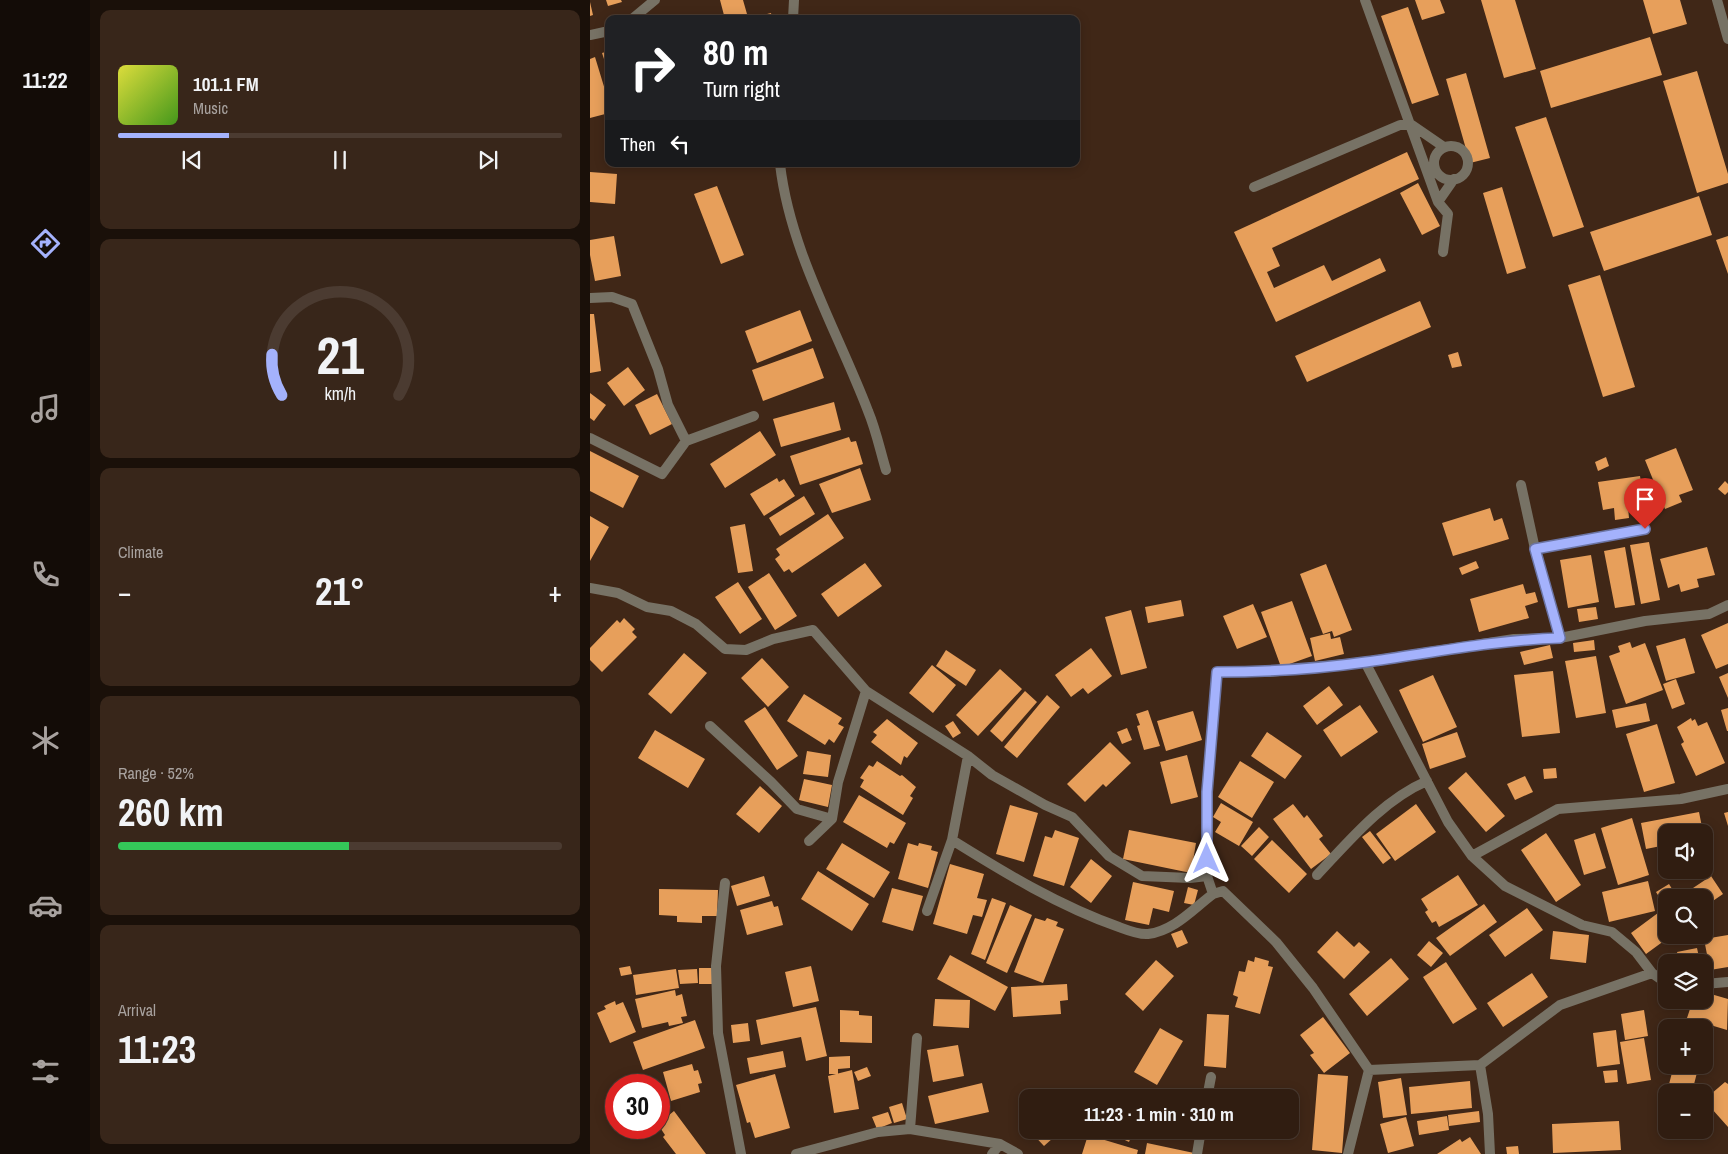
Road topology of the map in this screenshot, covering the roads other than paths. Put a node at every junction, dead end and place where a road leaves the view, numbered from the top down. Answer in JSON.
{"nodes":[{"id":1,"x":655,"y":0,"type":"edge"},
{"id":2,"x":794,"y":0,"type":"edge"},
{"id":3,"x":1365,"y":0,"type":"edge"},
{"id":4,"x":1717,"y":0,"type":"edge"},
{"id":5,"x":637,"y":15,"type":"edge"},
{"id":6,"x":793,"y":15,"type":"edge"},
{"id":7,"x":605,"y":32,"type":"edge"},
{"id":8,"x":590,"y":35,"type":"edge"},
{"id":9,"x":1728,"y":39,"type":"edge"},
{"id":10,"x":1412,"y":125,"type":"junction"},
{"id":11,"x":1444,"y":147,"type":"junction"},
{"id":12,"x":780,"y":167,"type":"edge"},
{"id":13,"x":1454,"y":179,"type":"junction"},
{"id":14,"x":1254,"y":187,"type":"dead end"},
{"id":15,"x":1438,"y":202,"type":"junction"},
{"id":16,"x":1443,"y":252,"type":"dead end"},
{"id":17,"x":590,"y":298,"type":"edge"},
{"id":18,"x":754,"y":416,"type":"dead end"},
{"id":19,"x":590,"y":438,"type":"edge"},
{"id":20,"x":686,"y":441,"type":"junction"},
{"id":21,"x":886,"y":470,"type":"dead end"},
{"id":22,"x":1522,"y":485,"type":"dead end"},
{"id":23,"x":1645,"y":529,"type":"dead end"},
{"id":24,"x":1535,"y":549,"type":"junction"},
{"id":25,"x":590,"y":588,"type":"edge"},
{"id":26,"x":1728,"y":605,"type":"edge"},
{"id":27,"x":1560,"y":638,"type":"junction"},
{"id":28,"x":1365,"y":662,"type":"junction"},
{"id":29,"x":866,"y":692,"type":"junction"},
{"id":30,"x":710,"y":726,"type":"dead end"},
{"id":31,"x":968,"y":756,"type":"junction"},
{"id":32,"x":1427,"y":781,"type":"junction"},
{"id":33,"x":1728,"y":789,"type":"edge"},
{"id":34,"x":832,"y":819,"type":"junction"},
{"id":35,"x":952,"y":840,"type":"junction"},
{"id":36,"x":809,"y":841,"type":"dead end"},
{"id":37,"x":1472,"y":856,"type":"junction"},
{"id":38,"x":1317,"y":874,"type":"dead end"},
{"id":39,"x":1207,"y":876,"type":"junction"},
{"id":40,"x":725,"y":883,"type":"dead end"},
{"id":41,"x":1213,"y":894,"type":"junction"},
{"id":42,"x":928,"y":911,"type":"dead end"},
{"id":43,"x":1652,"y":973,"type":"junction"},
{"id":44,"x":1658,"y":977,"type":"edge"},
{"id":45,"x":1728,"y":982,"type":"edge"},
{"id":46,"x":1713,"y":983,"type":"edge"},
{"id":47,"x":917,"y":1038,"type":"dead end"},
{"id":48,"x":1480,"y":1065,"type":"junction"},
{"id":49,"x":1369,"y":1070,"type":"junction"},
{"id":50,"x":1211,"y":1077,"type":"dead end"},
{"id":51,"x":1209,"y":1089,"type":"edge"},
{"id":52,"x":910,"y":1128,"type":"junction"},
{"id":53,"x":1200,"y":1139,"type":"edge"},
{"id":54,"x":1000,"y":1144,"type":"junction"},
{"id":55,"x":741,"y":1154,"type":"edge"},
{"id":56,"x":796,"y":1154,"type":"edge"},
{"id":57,"x":992,"y":1154,"type":"edge"},
{"id":58,"x":1018,"y":1154,"type":"edge"},
{"id":59,"x":1197,"y":1154,"type":"edge"},
{"id":60,"x":1348,"y":1154,"type":"edge"},
{"id":61,"x":1490,"y":1154,"type":"edge"}],
"edges":[{"from":1,"to":5,"type":"street"},
{"from":2,"to":6,"type":"street"},
{"from":3,"to":10,"type":"street"},
{"from":4,"to":9,"type":"street"},
{"from":7,"to":8,"type":"street"},
{"from":10,"to":11,"type":"street"},
{"from":10,"to":14,"type":"street"},
{"from":10,"to":15,"type":"street"},
{"from":11,"to":13,"type":"street"},
{"from":11,"to":13,"type":"street"},
{"from":12,"to":21,"type":"street"},
{"from":13,"to":15,"type":"street"},
{"from":15,"to":16,"type":"street"},
{"from":17,"to":20,"type":"street"},
{"from":18,"to":20,"type":"street"},
{"from":19,"to":20,"type":"street"},
{"from":22,"to":24,"type":"street"},
{"from":23,"to":24,"type":"street"},
{"from":24,"to":27,"type":"street"},
{"from":25,"to":29,"type":"street"},
{"from":26,"to":27,"type":"street"},
{"from":27,"to":28,"type":"street"},
{"from":28,"to":32,"type":"street"},
{"from":28,"to":39,"type":"street"},
{"from":29,"to":31,"type":"street"},
{"from":29,"to":34,"type":"street"},
{"from":30,"to":34,"type":"street"},
{"from":31,"to":35,"type":"street"},
{"from":31,"to":39,"type":"street"},
{"from":32,"to":37,"type":"street"},
{"from":32,"to":38,"type":"street"},
{"from":33,"to":37,"type":"street"},
{"from":34,"to":36,"type":"street"},
{"from":35,"to":41,"type":"street"},
{"from":35,"to":42,"type":"street"},
{"from":37,"to":43,"type":"street"},
{"from":39,"to":41,"type":"street"},
{"from":40,"to":55,"type":"street"},
{"from":41,"to":49,"type":"street"},
{"from":43,"to":44,"type":"street"},
{"from":43,"to":48,"type":"street"},
{"from":45,"to":46,"type":"street"},
{"from":47,"to":52,"type":"street"},
{"from":48,"to":49,"type":"street"},
{"from":48,"to":61,"type":"street"},
{"from":49,"to":60,"type":"street"},
{"from":50,"to":51,"type":"street"},
{"from":52,"to":54,"type":"street"},
{"from":52,"to":56,"type":"street"},
{"from":53,"to":59,"type":"street"},
{"from":54,"to":57,"type":"street"},
{"from":54,"to":58,"type":"street"}]}
